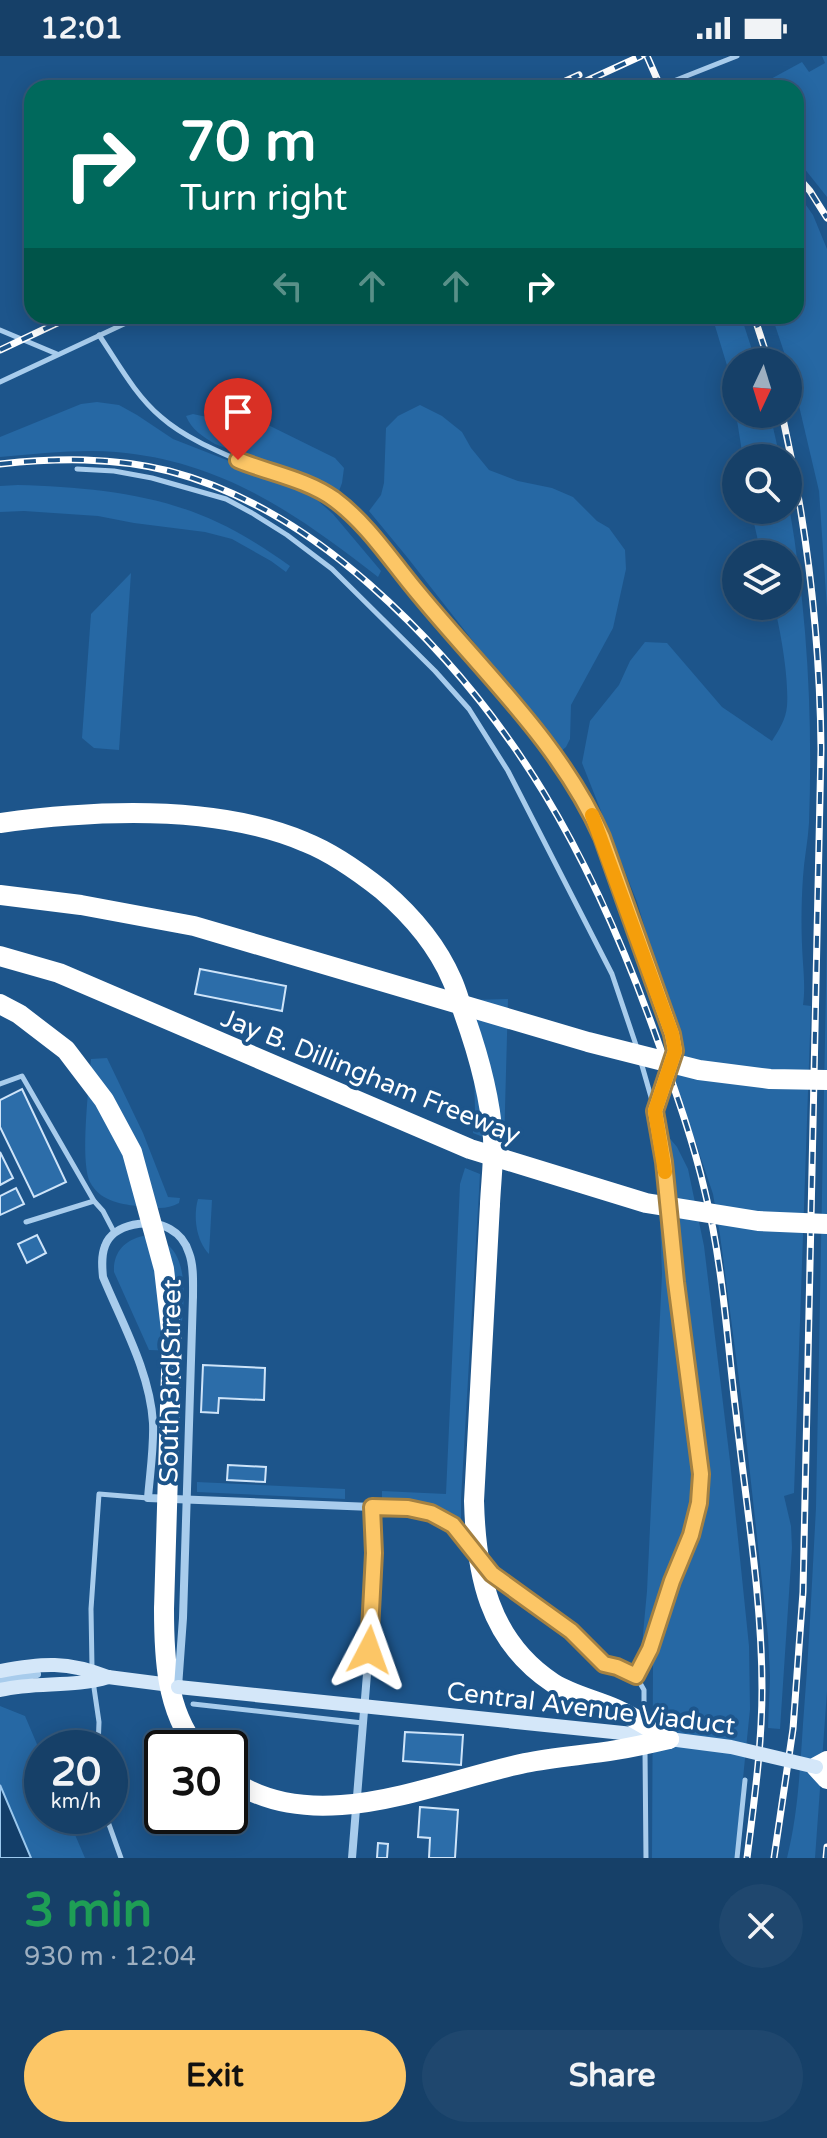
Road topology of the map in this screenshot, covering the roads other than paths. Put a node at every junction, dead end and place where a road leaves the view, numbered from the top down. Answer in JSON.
{"nodes":[{"id":1,"x":737,"y":56,"type":"edge"},
{"id":2,"x":676,"y":80,"type":"edge"},
{"id":3,"x":123,"y":324,"type":"edge"},
{"id":4,"x":0,"y":330,"type":"edge"},
{"id":5,"x":99,"y":335,"type":"junction"},
{"id":6,"x":57,"y":354,"type":"junction"},
{"id":7,"x":0,"y":382,"type":"edge"},
{"id":8,"x":77,"y":469,"type":"dead end"},
{"id":9,"x":0,"y":823,"type":"edge"},
{"id":10,"x":0,"y":895,"type":"edge"},
{"id":11,"x":0,"y":956,"type":"edge"},
{"id":12,"x":0,"y":1004,"type":"edge"},
{"id":13,"x":827,"y":1080,"type":"edge"},
{"id":14,"x":0,"y":1084,"type":"edge"},
{"id":15,"x":655,"y":1111,"type":"junction"},
{"id":16,"x":94,"y":1201,"type":"junction"},
{"id":17,"x":26,"y":1222,"type":"dead end"},
{"id":18,"x":827,"y":1224,"type":"edge"},
{"id":19,"x":115,"y":1233,"type":"junction"},
{"id":20,"x":148,"y":1498,"type":"junction"},
{"id":21,"x":372,"y":1507,"type":"junction"},
{"id":22,"x":0,"y":1671,"type":"edge"},
{"id":23,"x":37,"y":1674,"type":"dead end"},
{"id":24,"x":636,"y":1676,"type":"junction"},
{"id":25,"x":108,"y":1677,"type":"junction"},
{"id":26,"x":0,"y":1681,"type":"edge"},
{"id":27,"x":178,"y":1687,"type":"junction"},
{"id":28,"x":0,"y":1690,"type":"edge"},
{"id":29,"x":193,"y":1704,"type":"dead end"},
{"id":30,"x":364,"y":1723,"type":"junction"},
{"id":31,"x":99,"y":1730,"type":"edge"},
{"id":32,"x":188,"y":1730,"type":"edge"},
{"id":33,"x":669,"y":1739,"type":"junction"},
{"id":34,"x":824,"y":1769,"type":"edge"},
{"id":35,"x":745,"y":1780,"type":"dead end"},
{"id":36,"x":248,"y":1791,"type":"edge"},
{"id":37,"x":112,"y":1834,"type":"edge"},
{"id":38,"x":121,"y":1858,"type":"edge"},
{"id":39,"x":352,"y":1858,"type":"edge"},
{"id":40,"x":646,"y":1858,"type":"edge"},
{"id":41,"x":737,"y":1858,"type":"edge"}],
"edges":[{"from":1,"to":2,"type":"lane"},
{"from":3,"to":5,"type":"lane"},
{"from":4,"to":6,"type":"lane"},
{"from":5,"to":6,"type":"lane"},
{"from":5,"to":15,"type":"lane"},
{"from":6,"to":7,"type":"lane"},
{"from":8,"to":15,"type":"lane"},
{"from":9,"to":33,"type":"highway","bridge":true},
{"from":10,"to":13,"type":"highway","bridge":true},
{"from":11,"to":18,"type":"highway","name":"Jay B. Dillingham Freeway","bridge":true},
{"from":12,"to":32,"type":"highway","bridge":true},
{"from":14,"to":16,"type":"lane"},
{"from":15,"to":24,"type":"lane"},
{"from":16,"to":17,"type":"lane"},
{"from":16,"to":19,"type":"lane"},
{"from":19,"to":20,"type":"street","name":"South 3rd Street"},
{"from":19,"to":27,"type":"street","name":"South 3rd Street","bridge":true},
{"from":20,"to":21,"type":"street"},
{"from":20,"to":31,"type":"lane"},
{"from":21,"to":24,"type":"lane"},
{"from":21,"to":30,"type":"street"},
{"from":22,"to":25,"type":"main road","name":"Central Avenue Viaduct","bridge":true},
{"from":23,"to":26,"type":"street"},
{"from":24,"to":40,"type":"lane"},
{"from":25,"to":27,"type":"main road","name":"Central Avenue Viaduct"},
{"from":25,"to":28,"type":"main road","name":"Central Avenue Viaduct","bridge":true},
{"from":27,"to":33,"type":"main road","name":"Central Avenue Viaduct","bridge":true},
{"from":29,"to":30,"type":"lane"},
{"from":30,"to":39,"type":"street"},
{"from":33,"to":34,"type":"main road","name":"Central Avenue Viaduct","bridge":true},
{"from":33,"to":36,"type":"highway","bridge":true},
{"from":35,"to":41,"type":"lane"},
{"from":37,"to":38,"type":"lane"}]}
